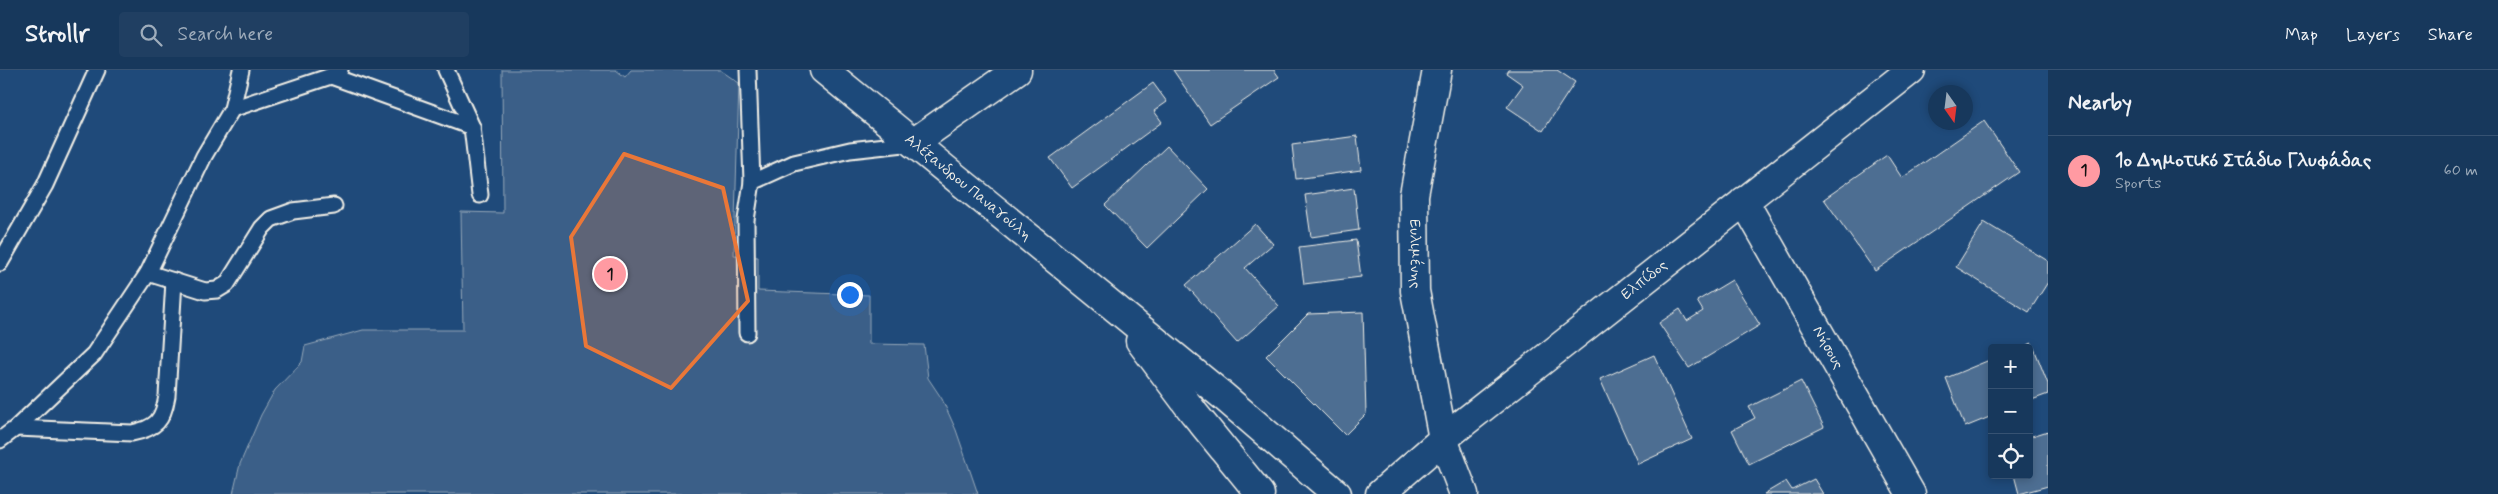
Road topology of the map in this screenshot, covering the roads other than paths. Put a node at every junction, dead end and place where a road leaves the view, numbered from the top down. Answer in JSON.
{"nodes":[{"id":1,"x":97,"y":70,"type":"edge"},
{"id":2,"x":241,"y":70,"type":"edge"},
{"id":3,"x":446,"y":70,"type":"edge"},
{"id":4,"x":748,"y":70,"type":"edge"},
{"id":5,"x":824,"y":70,"type":"edge"},
{"id":6,"x":1017,"y":70,"type":"edge"},
{"id":7,"x":1437,"y":70,"type":"edge"},
{"id":8,"x":1911,"y":70,"type":"edge"},
{"id":9,"x":336,"y":73,"type":"edge"},
{"id":10,"x":232,"y":109,"type":"junction"},
{"id":11,"x":472,"y":127,"type":"junction"},
{"id":12,"x":913,"y":143,"type":"junction"},
{"id":13,"x":752,"y":182,"type":"junction"},
{"id":14,"x":480,"y":195,"type":"dead end"},
{"id":15,"x":1744,"y":201,"type":"junction"},
{"id":16,"x":334,"y":206,"type":"dead end"},
{"id":17,"x":0,"y":263,"type":"edge"},
{"id":18,"x":148,"y":273,"type":"junction"},
{"id":19,"x":174,"y":282,"type":"junction"},
{"id":20,"x":1113,"y":306,"type":"junction"},
{"id":21,"x":747,"y":333,"type":"dead end"},
{"id":22,"x":16,"y":428,"type":"junction"},
{"id":23,"x":1443,"y":438,"type":"junction"},
{"id":24,"x":0,"y":440,"type":"edge"},
{"id":25,"x":1260,"y":494,"type":"edge"},
{"id":26,"x":1337,"y":494,"type":"edge"},
{"id":27,"x":1380,"y":494,"type":"edge"},
{"id":28,"x":1464,"y":494,"type":"edge"},
{"id":29,"x":1911,"y":494,"type":"edge"}],
"edges":[{"from":1,"to":17,"type":"lane"},
{"from":2,"to":10,"type":"lane"},
{"from":3,"to":11,"type":"lane"},
{"from":4,"to":13,"type":"lane"},
{"from":5,"to":12,"type":"street","name":"Αλέξανδρου Παναγούλη"},
{"from":6,"to":12,"type":"street"},
{"from":7,"to":23,"type":"street","name":"Ευλιμένης"},
{"from":8,"to":15,"type":"street","name":"Ελπίδος"},
{"from":9,"to":10,"type":"lane"},
{"from":9,"to":11,"type":"lane"},
{"from":10,"to":18,"type":"lane"},
{"from":11,"to":14,"type":"lane"},
{"from":12,"to":13,"type":"lane"},
{"from":12,"to":20,"type":"street","name":"Αλέξανδρου Παναγούλη"},
{"from":13,"to":21,"type":"lane"},
{"from":15,"to":23,"type":"street","name":"Ελπίδος"},
{"from":15,"to":29,"type":"street","name":"Νήσους"},
{"from":16,"to":19,"type":"lane"},
{"from":18,"to":19,"type":"lane"},
{"from":18,"to":22,"type":"lane"},
{"from":19,"to":22,"type":"lane"},
{"from":20,"to":25,"type":"street","name":"Αλέξανδρου Παναγούλη"},
{"from":20,"to":26,"type":"street","name":"Αλέξανδρου Παναγούλη"},
{"from":22,"to":24,"type":"lane"},
{"from":23,"to":27,"type":"street","name":"Ελπίδος"},
{"from":23,"to":28,"type":"street","name":"Ευλιμένης"}]}
